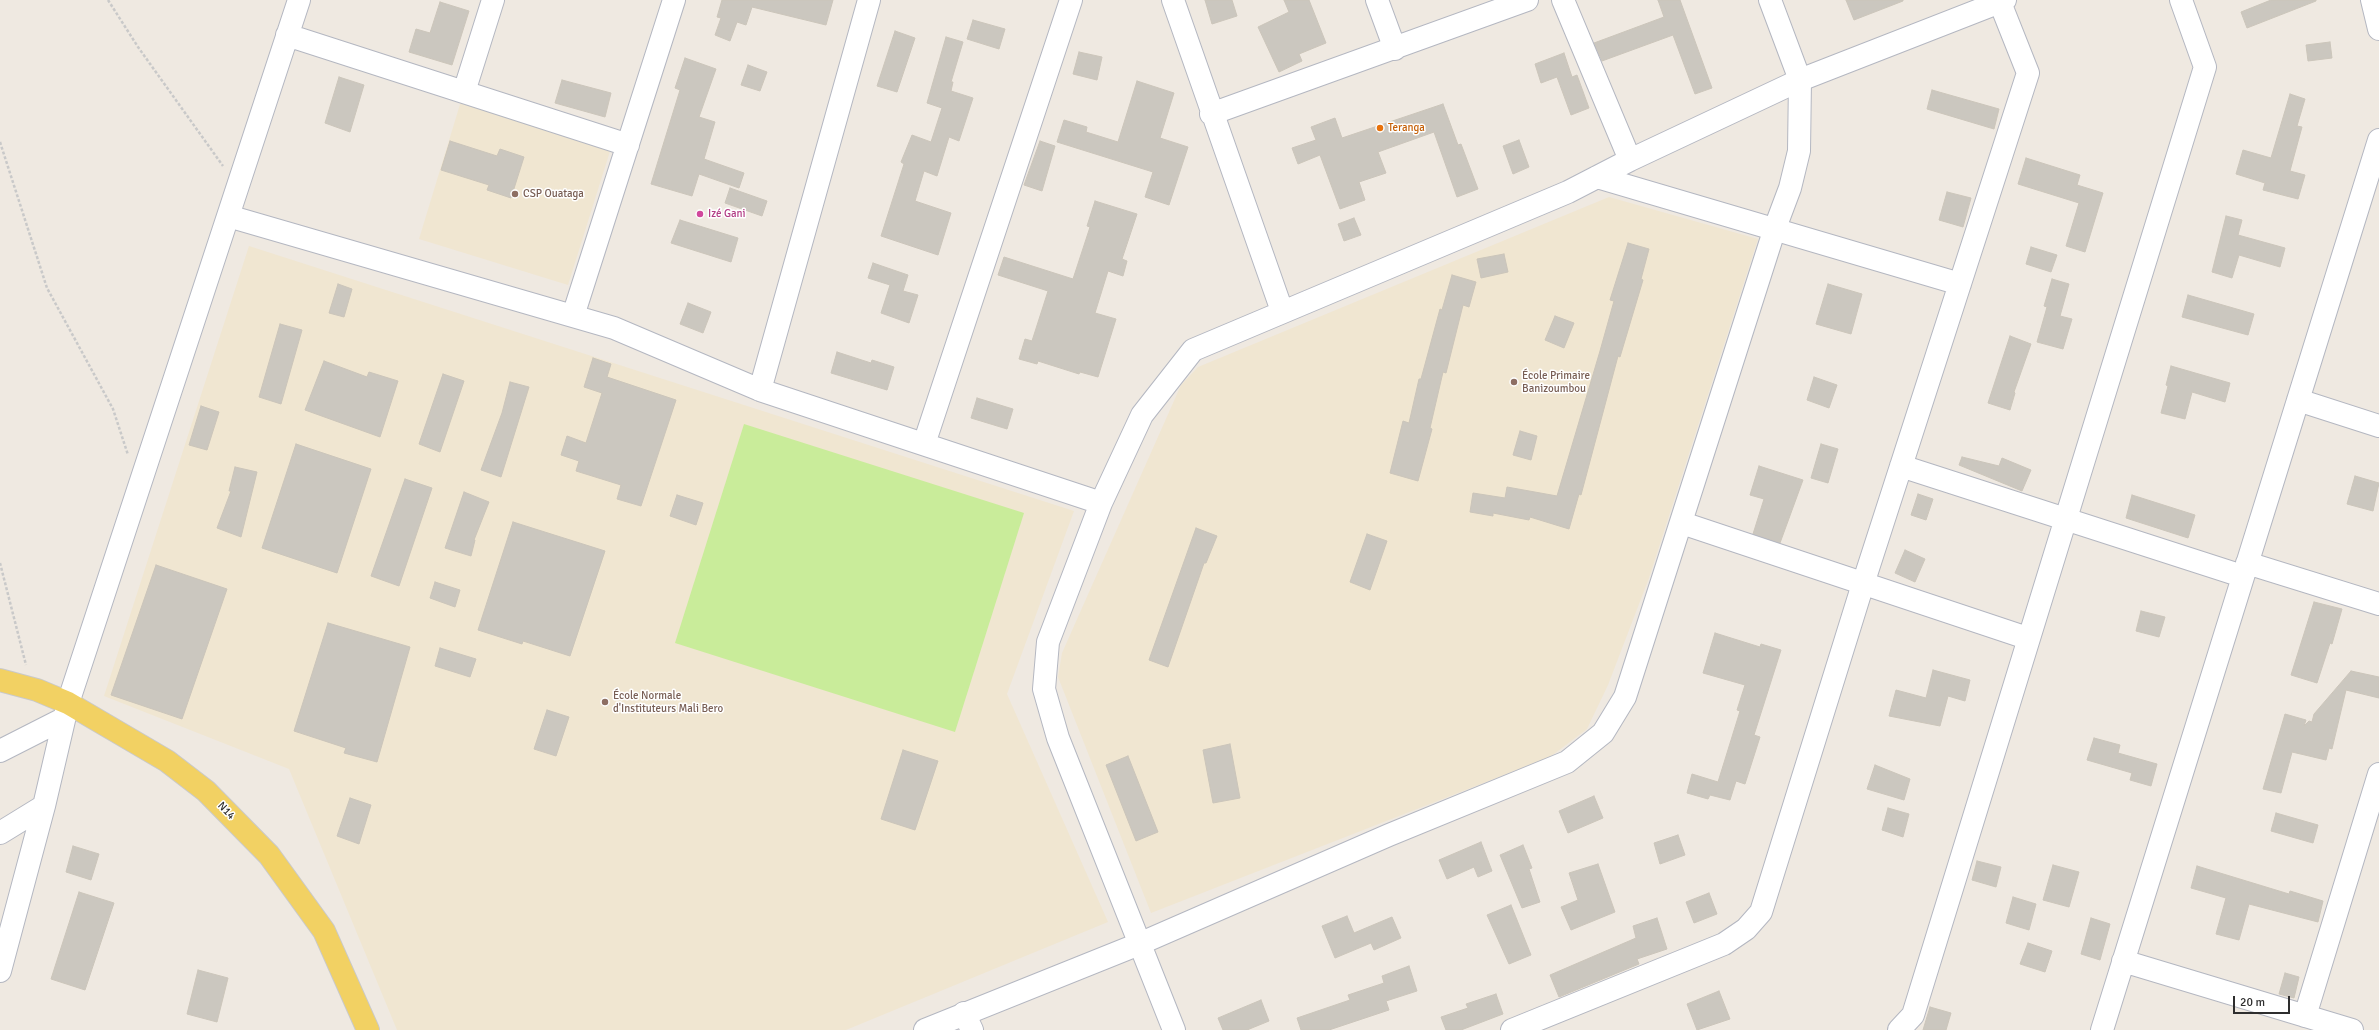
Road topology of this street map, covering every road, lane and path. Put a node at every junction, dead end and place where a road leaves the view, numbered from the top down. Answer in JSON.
{"nodes":[{"id":1,"x":108,"y":0,"type":"edge"},
{"id":2,"x":299,"y":0,"type":"edge"},
{"id":3,"x":493,"y":0,"type":"edge"},
{"id":4,"x":674,"y":0,"type":"edge"},
{"id":5,"x":870,"y":0,"type":"edge"},
{"id":6,"x":1071,"y":0,"type":"edge"},
{"id":7,"x":1173,"y":0,"type":"edge"},
{"id":8,"x":1377,"y":0,"type":"edge"},
{"id":9,"x":1527,"y":0,"type":"edge"},
{"id":10,"x":1563,"y":0,"type":"edge"},
{"id":11,"x":1770,"y":0,"type":"edge"},
{"id":12,"x":2181,"y":0,"type":"edge"},
{"id":13,"x":2372,"y":0,"type":"edge"},
{"id":14,"x":2001,"y":1,"type":"edge"},
{"id":15,"x":2379,"y":29,"type":"edge"},
{"id":16,"x":287,"y":35,"type":"junction"},
{"id":17,"x":1395,"y":50,"type":"junction"},
{"id":18,"x":1800,"y":80,"type":"junction"},
{"id":19,"x":464,"y":92,"type":"junction"},
{"id":20,"x":1211,"y":114,"type":"junction"},
{"id":21,"x":2379,"y":140,"type":"edge"},
{"id":22,"x":0,"y":142,"type":"edge"},
{"id":23,"x":628,"y":145,"type":"junction"},
{"id":24,"x":1630,"y":160,"type":"junction"},
{"id":25,"x":1597,"y":177,"type":"junction"},
{"id":26,"x":238,"y":186,"type":"junction"},
{"id":27,"x":228,"y":216,"type":"junction"},
{"id":28,"x":1775,"y":228,"type":"junction"},
{"id":29,"x":1960,"y":284,"type":"junction"},
{"id":30,"x":1282,"y":311,"type":"junction"},
{"id":31,"x":573,"y":316,"type":"junction"},
{"id":32,"x":760,"y":390,"type":"junction"},
{"id":33,"x":2298,"y":400,"type":"junction"},
{"id":34,"x":2379,"y":426,"type":"edge"},
{"id":35,"x":924,"y":444,"type":"junction"},
{"id":36,"x":130,"y":460,"type":"dead end"},
{"id":37,"x":1901,"y":466,"type":"junction"},
{"id":38,"x":1100,"y":503,"type":"junction"},
{"id":39,"x":2064,"y":519,"type":"junction"},
{"id":40,"x":1682,"y":523,"type":"junction"},
{"id":41,"x":0,"y":563,"type":"edge"},
{"id":42,"x":2245,"y":570,"type":"junction"},
{"id":43,"x":1863,"y":584,"type":"junction"},
{"id":44,"x":2379,"y":604,"type":"edge"},
{"id":45,"x":2027,"y":638,"type":"junction"},
{"id":46,"x":0,"y":680,"type":"edge"},
{"id":47,"x":37,"y":690,"type":"junction"},
{"id":48,"x":66,"y":711,"type":"junction"},
{"id":49,"x":0,"y":751,"type":"edge"},
{"id":50,"x":2378,"y":778,"type":"edge"},
{"id":51,"x":44,"y":806,"type":"junction"},
{"id":52,"x":0,"y":832,"type":"edge"},
{"id":53,"x":1140,"y":944,"type":"junction"},
{"id":54,"x":2124,"y":961,"type":"junction"},
{"id":55,"x":0,"y":971,"type":"edge"},
{"id":56,"x":2305,"y":1016,"type":"junction"},
{"id":57,"x":968,"y":1021,"type":"edge"},
{"id":58,"x":368,"y":1030,"type":"edge"},
{"id":59,"x":924,"y":1030,"type":"edge"},
{"id":60,"x":1174,"y":1030,"type":"edge"},
{"id":61,"x":1512,"y":1030,"type":"edge"},
{"id":62,"x":1899,"y":1030,"type":"edge"},
{"id":63,"x":2102,"y":1030,"type":"edge"},
{"id":64,"x":2352,"y":1030,"type":"edge"}],
"edges":[{"from":1,"to":26,"type":"path"},
{"from":2,"to":16,"type":"street"},
{"from":3,"to":19,"type":"street"},
{"from":4,"to":23,"type":"street"},
{"from":5,"to":32,"type":"street"},
{"from":6,"to":35,"type":"street"},
{"from":7,"to":20,"type":"street"},
{"from":8,"to":17,"type":"street"},
{"from":9,"to":17,"type":"street"},
{"from":10,"to":24,"type":"street"},
{"from":11,"to":18,"type":"street"},
{"from":12,"to":39,"type":"street"},
{"from":13,"to":15,"type":"street"},
{"from":14,"to":18,"type":"street"},
{"from":14,"to":29,"type":"street"},
{"from":16,"to":19,"type":"street"},
{"from":16,"to":26,"type":"street"},
{"from":17,"to":20,"type":"street"},
{"from":18,"to":24,"type":"street"},
{"from":18,"to":28,"type":"street"},
{"from":19,"to":23,"type":"street"},
{"from":20,"to":30,"type":"street"},
{"from":21,"to":33,"type":"street"},
{"from":22,"to":36,"type":"path"},
{"from":23,"to":31,"type":"street"},
{"from":24,"to":25,"type":"street"},
{"from":25,"to":28,"type":"street"},
{"from":25,"to":30,"type":"street"},
{"from":26,"to":27,"type":"street"},
{"from":27,"to":31,"type":"street"},
{"from":27,"to":48,"type":"street"},
{"from":28,"to":29,"type":"street"},
{"from":28,"to":40,"type":"street"},
{"from":29,"to":37,"type":"street"},
{"from":30,"to":38,"type":"street"},
{"from":31,"to":32,"type":"street"},
{"from":32,"to":35,"type":"street"},
{"from":33,"to":34,"type":"street"},
{"from":33,"to":42,"type":"street"},
{"from":35,"to":38,"type":"street"},
{"from":37,"to":39,"type":"street"},
{"from":37,"to":43,"type":"street"},
{"from":38,"to":53,"type":"street"},
{"from":39,"to":42,"type":"street"},
{"from":39,"to":45,"type":"street"},
{"from":40,"to":43,"type":"street"},
{"from":40,"to":53,"type":"street"},
{"from":41,"to":47,"type":"path"},
{"from":42,"to":44,"type":"street"},
{"from":42,"to":54,"type":"street"},
{"from":43,"to":45,"type":"street"},
{"from":43,"to":61,"type":"street"},
{"from":45,"to":62,"type":"street"},
{"from":46,"to":47,"type":"main road","name":"N14"},
{"from":47,"to":48,"type":"main road","name":"N14"},
{"from":48,"to":49,"type":"street"},
{"from":48,"to":51,"type":"street"},
{"from":48,"to":58,"type":"main road","name":"N14"},
{"from":50,"to":56,"type":"street"},
{"from":51,"to":52,"type":"street"},
{"from":51,"to":55,"type":"street"},
{"from":53,"to":57,"type":"street"},
{"from":53,"to":60,"type":"street"},
{"from":54,"to":56,"type":"street"},
{"from":54,"to":63,"type":"street"},
{"from":56,"to":64,"type":"street"},
{"from":57,"to":59,"type":"street"}]}
